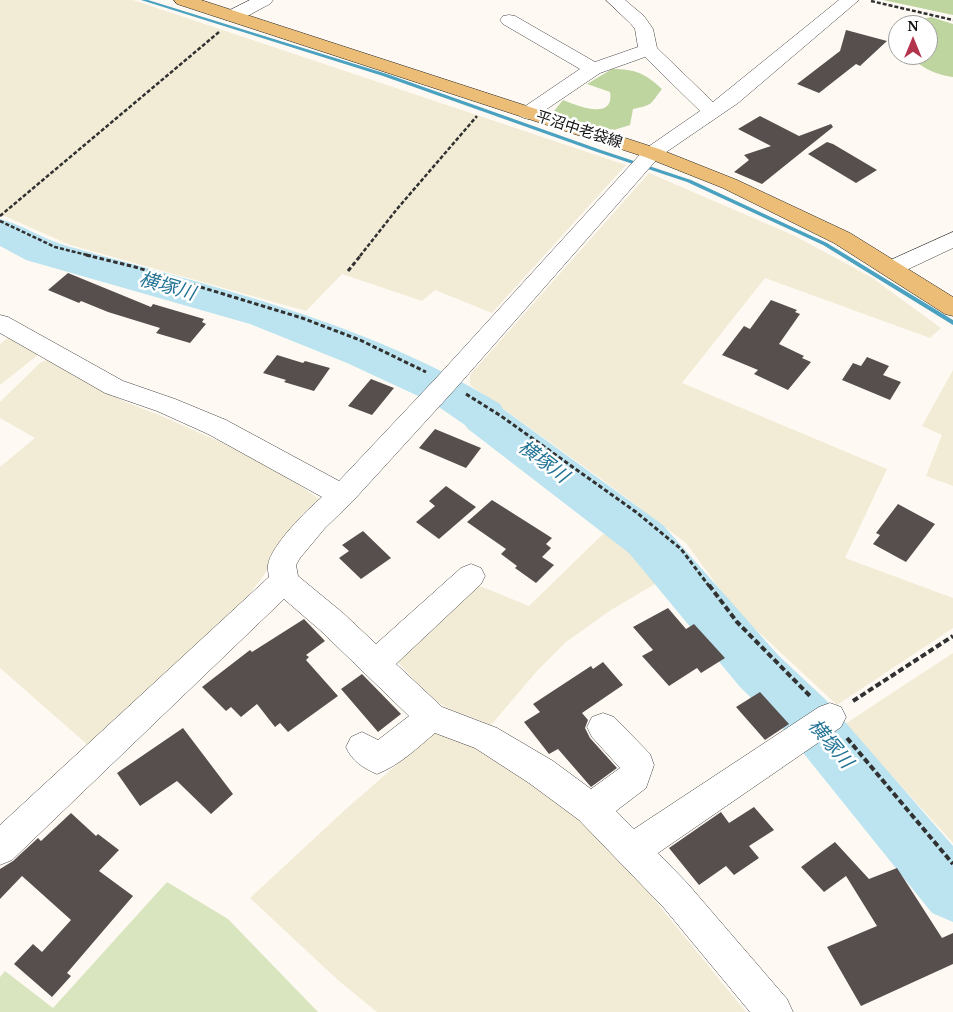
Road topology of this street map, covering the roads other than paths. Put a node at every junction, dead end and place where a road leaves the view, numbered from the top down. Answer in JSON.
{"nodes":[{"id":1,"x":184,"y":0,"type":"edge"},
{"id":2,"x":264,"y":0,"type":"edge"},
{"id":3,"x":615,"y":0,"type":"edge"},
{"id":4,"x":850,"y":0,"type":"edge"},
{"id":5,"x":235,"y":16,"type":"junction"},
{"id":6,"x":509,"y":20,"type":"dead end"},
{"id":7,"x":648,"y":50,"type":"junction"},
{"id":8,"x":593,"y":69,"type":"junction"},
{"id":9,"x":528,"y":113,"type":"junction"},
{"id":10,"x":713,"y":113,"type":"junction"},
{"id":11,"x":652,"y":153,"type":"junction"},
{"id":12,"x":953,"y":239,"type":"edge"},
{"id":13,"x":892,"y":268,"type":"junction"},
{"id":14,"x":953,"y":308,"type":"edge"},
{"id":15,"x":0,"y":323,"type":"edge"},
{"id":16,"x":342,"y":495,"type":"junction"},
{"id":17,"x":471,"y":576,"type":"dead end"},
{"id":18,"x":284,"y":582,"type":"junction"},
{"id":19,"x":376,"y":663,"type":"junction"},
{"id":20,"x":830,"y":716,"type":"road end"},
{"id":21,"x":431,"y":717,"type":"junction"},
{"id":22,"x":603,"y":727,"type":"dead end"},
{"id":23,"x":362,"y":747,"type":"dead end"},
{"id":24,"x":591,"y":809,"type":"junction"},
{"id":25,"x":0,"y":848,"type":"edge"},
{"id":26,"x":632,"y":851,"type":"junction"},
{"id":27,"x":774,"y":1012,"type":"edge"}],
"edges":[{"from":1,"to":5,"type":"main road","name":"平沼中老袋線"},
{"from":2,"to":5,"type":"street"},
{"from":3,"to":7,"type":"street"},
{"from":4,"to":10,"type":"street"},
{"from":5,"to":9,"type":"main road","name":"平沼中老袋線"},
{"from":6,"to":8,"type":"street"},
{"from":7,"to":8,"type":"street"},
{"from":7,"to":10,"type":"street"},
{"from":8,"to":9,"type":"street"},
{"from":9,"to":11,"type":"main road","name":"平沼中老袋線"},
{"from":10,"to":11,"type":"street"},
{"from":11,"to":13,"type":"main road","name":"平沼中老袋線"},
{"from":11,"to":16,"type":"street"},
{"from":12,"to":13,"type":"street"},
{"from":13,"to":14,"type":"main road","name":"平沼中老袋線"},
{"from":15,"to":16,"type":"street"},
{"from":16,"to":18,"type":"street"},
{"from":17,"to":19,"type":"street"},
{"from":18,"to":19,"type":"street"},
{"from":18,"to":25,"type":"street"},
{"from":19,"to":21,"type":"street"},
{"from":20,"to":26,"type":"street"},
{"from":21,"to":23,"type":"street"},
{"from":21,"to":24,"type":"street"},
{"from":22,"to":24,"type":"street"},
{"from":24,"to":26,"type":"street"},
{"from":26,"to":27,"type":"street"}]}
